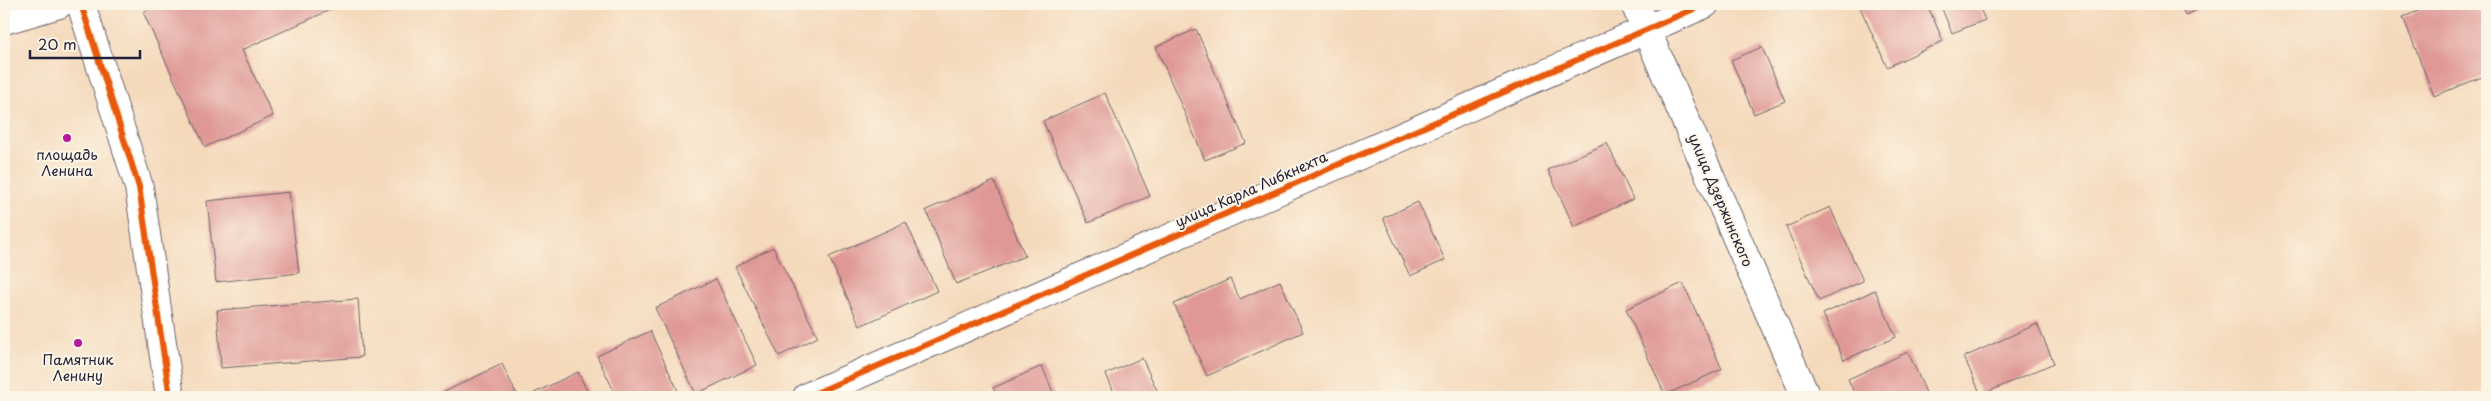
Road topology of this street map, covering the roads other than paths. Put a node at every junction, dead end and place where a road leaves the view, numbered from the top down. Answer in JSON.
{"nodes":[{"id":1,"x":59,"y":4,"type":"edge"},
{"id":2,"x":81,"y":4,"type":"edge"},
{"id":3,"x":1636,"y":4,"type":"edge"},
{"id":4,"x":1705,"y":4,"type":"edge"},
{"id":5,"x":4,"y":20,"type":"edge"},
{"id":6,"x":1647,"y":29,"type":"junction"},
{"id":7,"x":170,"y":397,"type":"edge"},
{"id":8,"x":806,"y":397,"type":"edge"},
{"id":9,"x":1806,"y":397,"type":"edge"}],
"edges":[{"from":1,"to":5,"type":"street"},
{"from":2,"to":7,"type":"street"},
{"from":3,"to":6,"type":"street","name":"улица Дзержинского"},
{"from":4,"to":6,"type":"street","name":"улица Карла Либкнехта"},
{"from":6,"to":8,"type":"street","name":"улица Карла Либкнехта"},
{"from":6,"to":9,"type":"street","name":"улица Дзержинского"}]}
